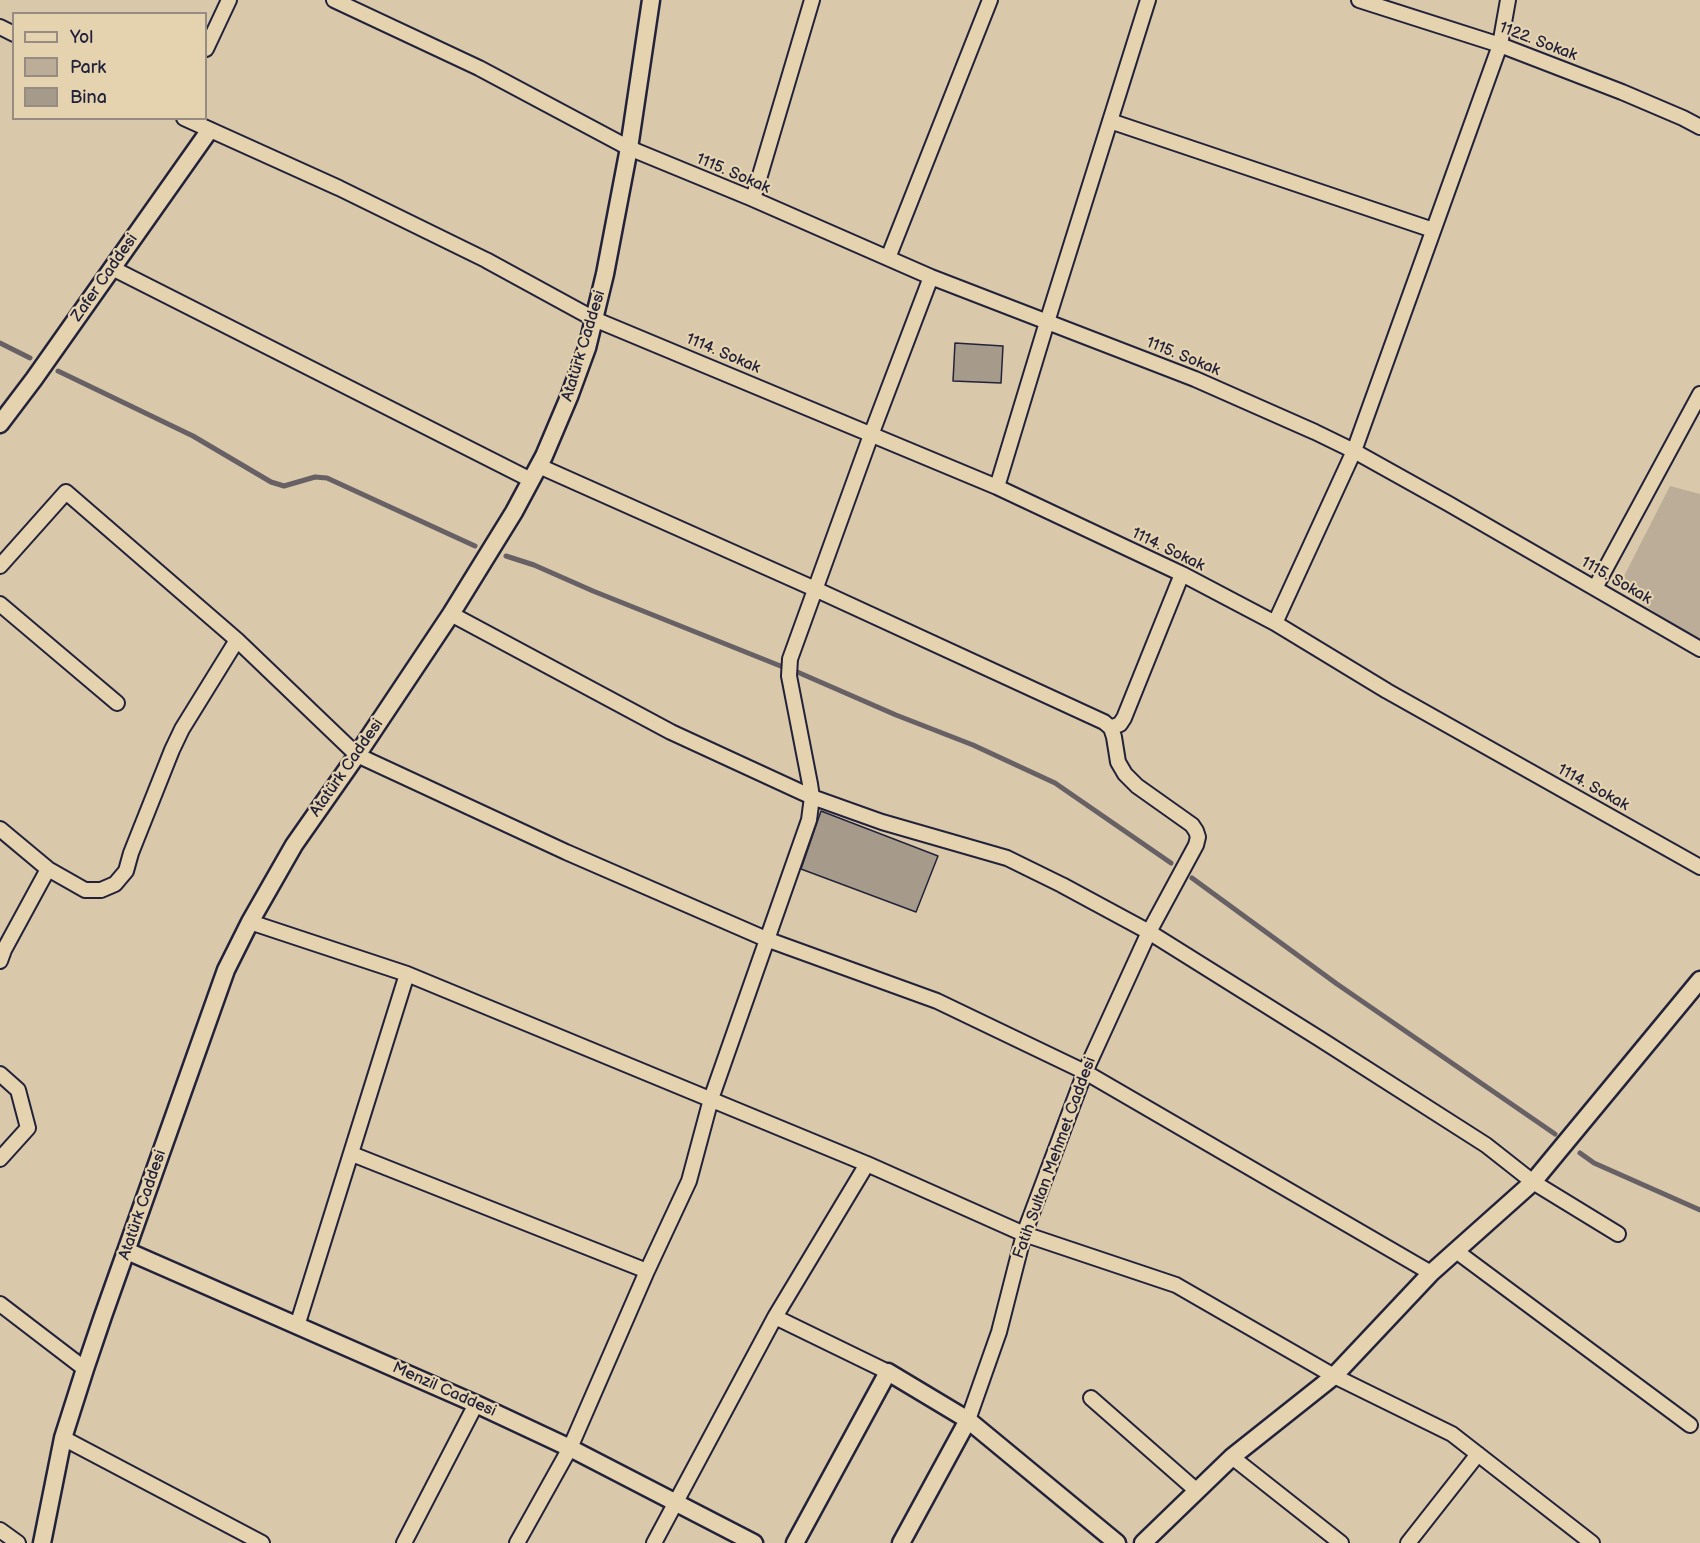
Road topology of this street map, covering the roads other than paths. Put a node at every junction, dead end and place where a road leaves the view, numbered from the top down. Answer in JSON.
{"nodes":[{"id":1,"x":229,"y":0,"type":"edge"},
{"id":2,"x":334,"y":0,"type":"edge"},
{"id":3,"x":651,"y":0,"type":"edge"},
{"id":4,"x":813,"y":0,"type":"edge"},
{"id":5,"x":990,"y":0,"type":"edge"},
{"id":6,"x":1148,"y":0,"type":"edge"},
{"id":7,"x":1359,"y":0,"type":"edge"},
{"id":8,"x":1508,"y":0,"type":"edge"},
{"id":9,"x":1500,"y":45,"type":"junction"},
{"id":10,"x":207,"y":47,"type":"edge"},
{"id":11,"x":188,"y":120,"type":"edge"},
{"id":12,"x":1110,"y":121,"type":"junction"},
{"id":13,"x":1700,"y":128,"type":"edge"},
{"id":14,"x":209,"y":130,"type":"junction"},
{"id":15,"x":629,"y":148,"type":"junction"},
{"id":16,"x":753,"y":199,"type":"junction"},
{"id":17,"x":1433,"y":230,"type":"junction"},
{"id":18,"x":888,"y":258,"type":"junction"},
{"id":19,"x":112,"y":268,"type":"junction"},
{"id":20,"x":931,"y":277,"type":"junction"},
{"id":21,"x":594,"y":319,"type":"junction"},
{"id":22,"x":1047,"y":322,"type":"junction"},
{"id":23,"x":1700,"y":394,"type":"edge"},
{"id":24,"x":0,"y":424,"type":"edge"},
{"id":25,"x":871,"y":435,"type":"junction"},
{"id":26,"x":1354,"y":451,"type":"junction"},
{"id":27,"x":535,"y":473,"type":"junction"},
{"id":28,"x":997,"y":488,"type":"junction"},
{"id":29,"x":0,"y":566,"type":"edge"},
{"id":30,"x":1182,"y":574,"type":"junction"},
{"id":31,"x":1595,"y":588,"type":"junction"},
{"id":32,"x":815,"y":589,"type":"junction"},
{"id":33,"x":0,"y":604,"type":"edge"},
{"id":34,"x":451,"y":614,"type":"junction"},
{"id":35,"x":1275,"y":623,"type":"junction"},
{"id":36,"x":237,"y":640,"type":"junction"},
{"id":37,"x":1700,"y":649,"type":"edge"},
{"id":38,"x":117,"y":703,"type":"dead end"},
{"id":39,"x":1111,"y":728,"type":"junction"},
{"id":40,"x":357,"y":755,"type":"junction"},
{"id":41,"x":812,"y":797,"type":"junction"},
{"id":42,"x":0,"y":829,"type":"edge"},
{"id":43,"x":1700,"y":867,"type":"edge"},
{"id":44,"x":48,"y":869,"type":"junction"},
{"id":45,"x":250,"y":922,"type":"junction"},
{"id":46,"x":1149,"y":932,"type":"junction"},
{"id":47,"x":766,"y":939,"type":"junction"},
{"id":48,"x":0,"y":961,"type":"edge"},
{"id":49,"x":407,"y":974,"type":"junction"},
{"id":50,"x":1700,"y":980,"type":"edge"},
{"id":51,"x":1085,"y":1072,"type":"junction"},
{"id":52,"x":0,"y":1074,"type":"edge"},
{"id":53,"x":711,"y":1099,"type":"junction"},
{"id":54,"x":352,"y":1154,"type":"junction"},
{"id":55,"x":0,"y":1159,"type":"edge"},
{"id":56,"x":867,"y":1164,"type":"junction"},
{"id":57,"x":1533,"y":1182,"type":"junction"},
{"id":58,"x":1024,"y":1234,"type":"junction"},
{"id":59,"x":1618,"y":1234,"type":"dead end"},
{"id":60,"x":127,"y":1251,"type":"junction"},
{"id":61,"x":1456,"y":1251,"type":"junction"},
{"id":62,"x":647,"y":1271,"type":"junction"},
{"id":63,"x":1431,"y":1273,"type":"junction"},
{"id":64,"x":0,"y":1304,"type":"edge"},
{"id":65,"x":774,"y":1317,"type":"junction"},
{"id":66,"x":297,"y":1326,"type":"junction"},
{"id":67,"x":86,"y":1369,"type":"junction"},
{"id":68,"x":888,"y":1372,"type":"junction"},
{"id":69,"x":1334,"y":1376,"type":"junction"},
{"id":70,"x":1091,"y":1398,"type":"dead end"},
{"id":71,"x":477,"y":1404,"type":"junction"},
{"id":72,"x":968,"y":1420,"type":"junction"},
{"id":73,"x":1690,"y":1425,"type":"dead end"},
{"id":74,"x":63,"y":1438,"type":"junction"},
{"id":75,"x":570,"y":1448,"type":"junction"},
{"id":76,"x":1478,"y":1454,"type":"junction"},
{"id":77,"x":1232,"y":1457,"type":"junction"},
{"id":78,"x":1197,"y":1491,"type":"junction"},
{"id":79,"x":675,"y":1502,"type":"junction"},
{"id":80,"x":0,"y":1530,"type":"edge"},
{"id":81,"x":18,"y":1543,"type":"edge"},
{"id":82,"x":42,"y":1543,"type":"edge"},
{"id":83,"x":262,"y":1543,"type":"edge"},
{"id":84,"x":404,"y":1543,"type":"edge"},
{"id":85,"x":517,"y":1543,"type":"edge"},
{"id":86,"x":654,"y":1543,"type":"edge"},
{"id":87,"x":754,"y":1543,"type":"edge"},
{"id":88,"x":795,"y":1543,"type":"edge"},
{"id":89,"x":901,"y":1543,"type":"edge"},
{"id":90,"x":1117,"y":1543,"type":"edge"},
{"id":91,"x":1143,"y":1543,"type":"edge"},
{"id":92,"x":1341,"y":1543,"type":"edge"},
{"id":93,"x":1408,"y":1543,"type":"edge"},
{"id":94,"x":1592,"y":1543,"type":"edge"}],
"edges":[{"from":1,"to":10,"type":"street"},
{"from":2,"to":15,"type":"street","name":"1115. Sokak"},
{"from":3,"to":15,"type":"street","name":"Atatürk Caddesi"},
{"from":4,"to":16,"type":"street"},
{"from":5,"to":18,"type":"street"},
{"from":6,"to":12,"type":"street"},
{"from":7,"to":9,"type":"street","name":"1122. Sokak"},
{"from":8,"to":9,"type":"street"},
{"from":9,"to":13,"type":"street","name":"1122. Sokak"},
{"from":9,"to":17,"type":"street"},
{"from":11,"to":14,"type":"street","name":"1114. Sokak"},
{"from":12,"to":17,"type":"street"},
{"from":12,"to":22,"type":"street"},
{"from":14,"to":19,"type":"street","name":"Zafer Caddesi"},
{"from":14,"to":21,"type":"street","name":"1114. Sokak"},
{"from":15,"to":16,"type":"street","name":"1115. Sokak"},
{"from":15,"to":21,"type":"street","name":"Atatürk Caddesi"},
{"from":16,"to":18,"type":"street","name":"1115. Sokak"},
{"from":17,"to":26,"type":"street"},
{"from":18,"to":20,"type":"street","name":"1115. Sokak"},
{"from":19,"to":24,"type":"street","name":"Zafer Caddesi"},
{"from":19,"to":27,"type":"street"},
{"from":20,"to":22,"type":"street","name":"1115. Sokak"},
{"from":20,"to":25,"type":"street"},
{"from":21,"to":25,"type":"street","name":"1114. Sokak"},
{"from":21,"to":27,"type":"street","name":"Atatürk Caddesi"},
{"from":22,"to":26,"type":"street","name":"1115. Sokak"},
{"from":22,"to":28,"type":"street"},
{"from":23,"to":31,"type":"street"},
{"from":25,"to":28,"type":"street","name":"1114. Sokak"},
{"from":25,"to":32,"type":"street"},
{"from":26,"to":31,"type":"street","name":"1115. Sokak"},
{"from":26,"to":35,"type":"street"},
{"from":27,"to":32,"type":"street"},
{"from":27,"to":34,"type":"street","name":"Atatürk Caddesi"},
{"from":28,"to":30,"type":"street","name":"1114. Sokak"},
{"from":29,"to":36,"type":"street"},
{"from":30,"to":35,"type":"street","name":"1114. Sokak"},
{"from":30,"to":39,"type":"street"},
{"from":31,"to":37,"type":"street","name":"1115. Sokak"},
{"from":32,"to":39,"type":"street"},
{"from":32,"to":41,"type":"street"},
{"from":33,"to":38,"type":"street"},
{"from":34,"to":40,"type":"street","name":"Atatürk Caddesi"},
{"from":34,"to":41,"type":"street"},
{"from":35,"to":43,"type":"street","name":"1114. Sokak"},
{"from":36,"to":40,"type":"street"},
{"from":36,"to":44,"type":"street"},
{"from":39,"to":46,"type":"street","name":"Fatih Sultan Mehmet Caddesi"},
{"from":40,"to":45,"type":"street","name":"Atatürk Caddesi"},
{"from":40,"to":47,"type":"street"},
{"from":41,"to":46,"type":"street"},
{"from":41,"to":47,"type":"street"},
{"from":42,"to":44,"type":"street"},
{"from":44,"to":48,"type":"street"},
{"from":45,"to":49,"type":"street"},
{"from":45,"to":60,"type":"street","name":"Atatürk Caddesi"},
{"from":46,"to":51,"type":"street","name":"Fatih Sultan Mehmet Caddesi"},
{"from":46,"to":57,"type":"street"},
{"from":47,"to":51,"type":"street"},
{"from":47,"to":53,"type":"street"},
{"from":49,"to":53,"type":"street"},
{"from":49,"to":54,"type":"street"},
{"from":50,"to":57,"type":"street"},
{"from":51,"to":58,"type":"street","name":"Fatih Sultan Mehmet Caddesi"},
{"from":51,"to":63,"type":"street"},
{"from":52,"to":55,"type":"street"},
{"from":53,"to":56,"type":"street"},
{"from":53,"to":62,"type":"street"},
{"from":54,"to":62,"type":"street"},
{"from":54,"to":66,"type":"street"},
{"from":56,"to":58,"type":"street"},
{"from":56,"to":65,"type":"street"},
{"from":57,"to":59,"type":"street"},
{"from":57,"to":61,"type":"street"},
{"from":58,"to":69,"type":"street"},
{"from":58,"to":72,"type":"street","name":"Fatih Sultan Mehmet Caddesi"},
{"from":60,"to":66,"type":"street","name":"Menzil Caddesi"},
{"from":60,"to":67,"type":"street","name":"Atatürk Caddesi"},
{"from":61,"to":63,"type":"street"},
{"from":61,"to":73,"type":"street"},
{"from":62,"to":75,"type":"street"},
{"from":63,"to":69,"type":"street"},
{"from":64,"to":67,"type":"street"},
{"from":65,"to":68,"type":"street"},
{"from":65,"to":79,"type":"street"},
{"from":66,"to":71,"type":"street","name":"Menzil Caddesi"},
{"from":67,"to":74,"type":"street","name":"Atatürk Caddesi"},
{"from":68,"to":72,"type":"street"},
{"from":68,"to":88,"type":"street"},
{"from":69,"to":76,"type":"street"},
{"from":69,"to":77,"type":"street"},
{"from":70,"to":78,"type":"street"},
{"from":71,"to":75,"type":"street","name":"Menzil Caddesi"},
{"from":71,"to":84,"type":"street"},
{"from":72,"to":89,"type":"street","name":"Fatih Sultan Mehmet Caddesi"},
{"from":72,"to":90,"type":"street"},
{"from":74,"to":82,"type":"street","name":"Atatürk Caddesi"},
{"from":74,"to":83,"type":"street"},
{"from":75,"to":79,"type":"street","name":"Menzil Caddesi"},
{"from":75,"to":85,"type":"street"},
{"from":76,"to":93,"type":"street"},
{"from":76,"to":94,"type":"street"},
{"from":77,"to":78,"type":"street"},
{"from":77,"to":92,"type":"street"},
{"from":78,"to":91,"type":"street"},
{"from":79,"to":86,"type":"street"},
{"from":79,"to":87,"type":"street","name":"Menzil Caddesi"},
{"from":80,"to":81,"type":"street"}]}
